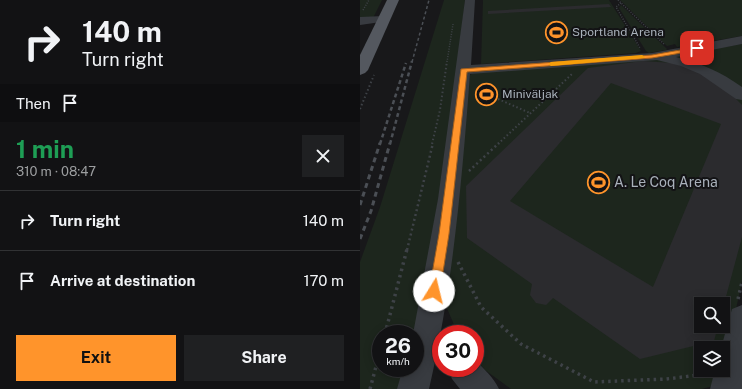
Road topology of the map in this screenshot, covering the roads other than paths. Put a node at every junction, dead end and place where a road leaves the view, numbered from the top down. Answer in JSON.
{"nodes":[{"id":1,"x":393,"y":0,"type":"edge"},
{"id":2,"x":470,"y":0,"type":"edge"},
{"id":3,"x":361,"y":17,"type":"edge"},
{"id":4,"x":384,"y":19,"type":"junction"},
{"id":5,"x":742,"y":40,"type":"edge"},
{"id":6,"x":649,"y":57,"type":"junction"},
{"id":7,"x":360,"y":70,"type":"edge"},
{"id":8,"x":464,"y":70,"type":"junction"},
{"id":9,"x":742,"y":95,"type":"edge"},
{"id":10,"x":742,"y":319,"type":"edge"},
{"id":11,"x":435,"y":325,"type":"edge"},
{"id":12,"x":432,"y":336,"type":"edge"},
{"id":13,"x":470,"y":377,"type":"edge"},
{"id":14,"x":728,"y":380,"type":"edge"},
{"id":15,"x":413,"y":389,"type":"edge"},
{"id":16,"x":483,"y":389,"type":"edge"}],
"edges":[{"from":1,"to":4,"type":"main road"},
{"from":2,"to":8,"type":"street"},
{"from":3,"to":4,"type":"street"},
{"from":4,"to":7,"type":"main road"},
{"from":5,"to":6,"type":"street"},
{"from":6,"to":8,"type":"street"},
{"from":6,"to":9,"type":"street"},
{"from":8,"to":11,"type":"street"},
{"from":10,"to":14,"type":"street"},
{"from":12,"to":15,"type":"street"},
{"from":13,"to":16,"type":"street"}]}
